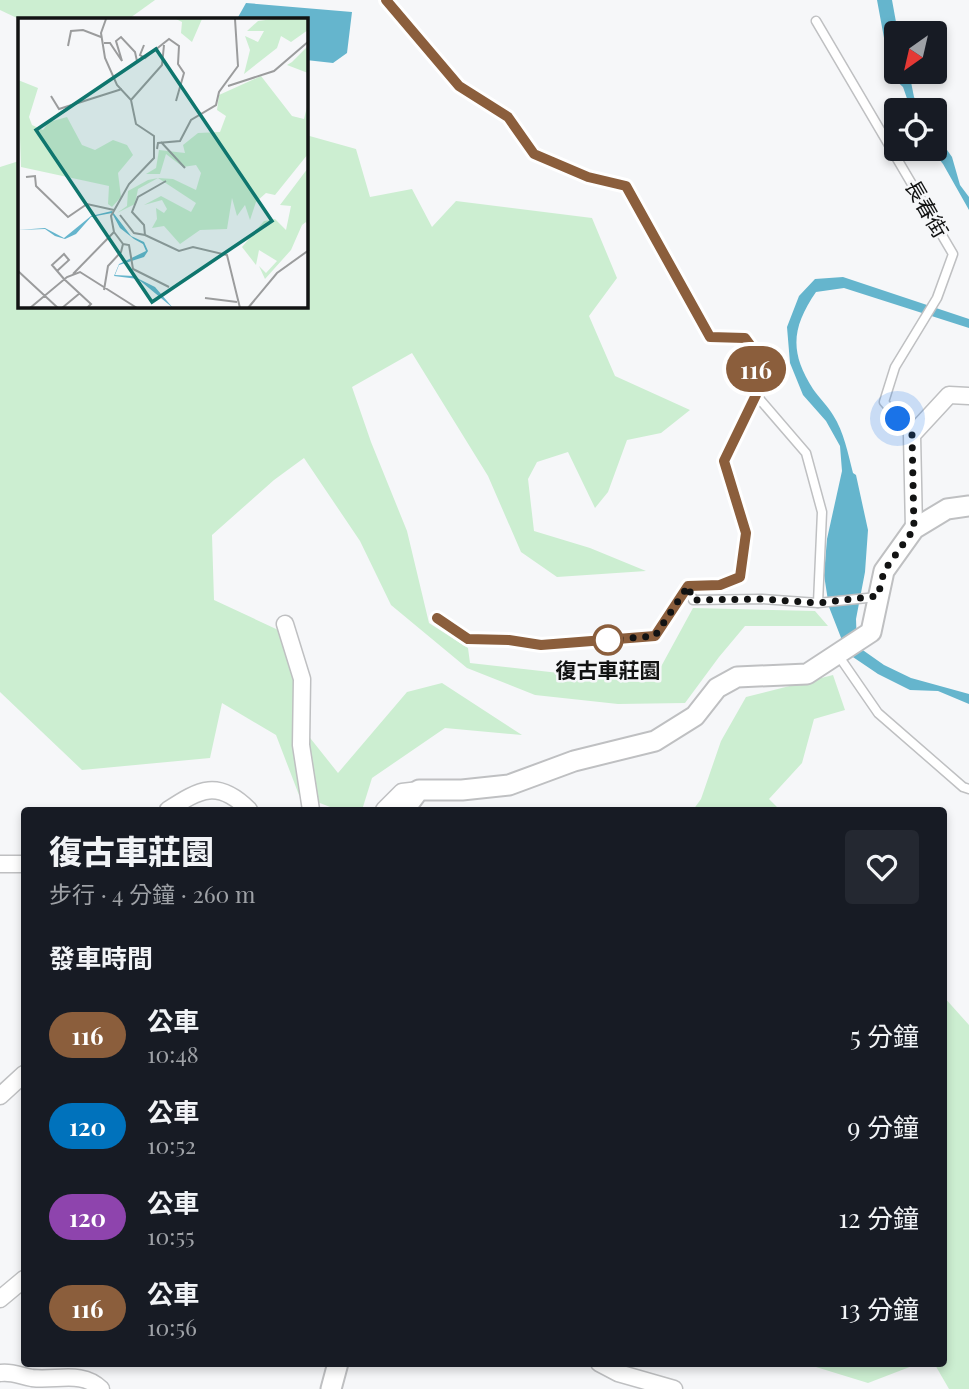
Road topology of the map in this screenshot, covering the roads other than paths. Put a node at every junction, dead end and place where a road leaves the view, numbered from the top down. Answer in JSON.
{"nodes":[{"id":1,"x":386,"y":0,"type":"edge"},
{"id":2,"x":816,"y":21,"type":"dead end"},
{"id":3,"x":756,"y":395,"type":"junction"},
{"id":4,"x":969,"y":396,"type":"edge"},
{"id":5,"x":912,"y":435,"type":"junction"},
{"id":6,"x":969,"y":506,"type":"edge"},
{"id":7,"x":914,"y":529,"type":"junction"},
{"id":8,"x":688,"y":586,"type":"junction"},
{"id":9,"x":878,"y":596,"type":"junction"},
{"id":10,"x":818,"y":603,"type":"junction"},
{"id":11,"x":437,"y":618,"type":"dead end"},
{"id":12,"x":285,"y":624,"type":"dead end"},
{"id":13,"x":837,"y":654,"type":"junction"},
{"id":14,"x":969,"y":789,"type":"edge"},
{"id":15,"x":419,"y":790,"type":"junction"},
{"id":16,"x":173,"y":807,"type":"edge"},
{"id":17,"x":246,"y":807,"type":"edge"},
{"id":18,"x":311,"y":807,"type":"edge"},
{"id":19,"x":387,"y":807,"type":"edge"},
{"id":20,"x":406,"y":807,"type":"edge"},
{"id":21,"x":0,"y":864,"type":"edge"},
{"id":22,"x":21,"y":864,"type":"edge"},
{"id":23,"x":21,"y":1077,"type":"edge"},
{"id":24,"x":0,"y":1096,"type":"edge"},
{"id":25,"x":21,"y":1282,"type":"edge"},
{"id":26,"x":0,"y":1299,"type":"edge"},
{"id":27,"x":337,"y":1367,"type":"edge"},
{"id":28,"x":607,"y":1367,"type":"edge"},
{"id":29,"x":0,"y":1373,"type":"edge"},
{"id":30,"x":101,"y":1389,"type":"edge"},
{"id":31,"x":331,"y":1389,"type":"edge"},
{"id":32,"x":674,"y":1389,"type":"edge"}],
"edges":[{"from":1,"to":3,"type":"lane"},
{"from":2,"to":5,"type":"lane","name":"長春街"},
{"from":3,"to":8,"type":"lane"},
{"from":3,"to":10,"type":"lane"},
{"from":4,"to":5,"type":"street"},
{"from":5,"to":7,"type":"street"},
{"from":6,"to":7,"type":"street"},
{"from":7,"to":9,"type":"street"},
{"from":8,"to":10,"type":"lane"},
{"from":8,"to":11,"type":"lane"},
{"from":9,"to":10,"type":"lane"},
{"from":9,"to":13,"type":"street"},
{"from":12,"to":18,"type":"street"},
{"from":13,"to":14,"type":"lane"},
{"from":13,"to":15,"type":"street"},
{"from":15,"to":19,"type":"street"},
{"from":15,"to":20,"type":"street"},
{"from":16,"to":17,"type":"street"},
{"from":21,"to":22,"type":"street"},
{"from":23,"to":24,"type":"street"},
{"from":25,"to":26,"type":"street"},
{"from":27,"to":31,"type":"street"},
{"from":28,"to":32,"type":"street"},
{"from":29,"to":30,"type":"street"}]}
